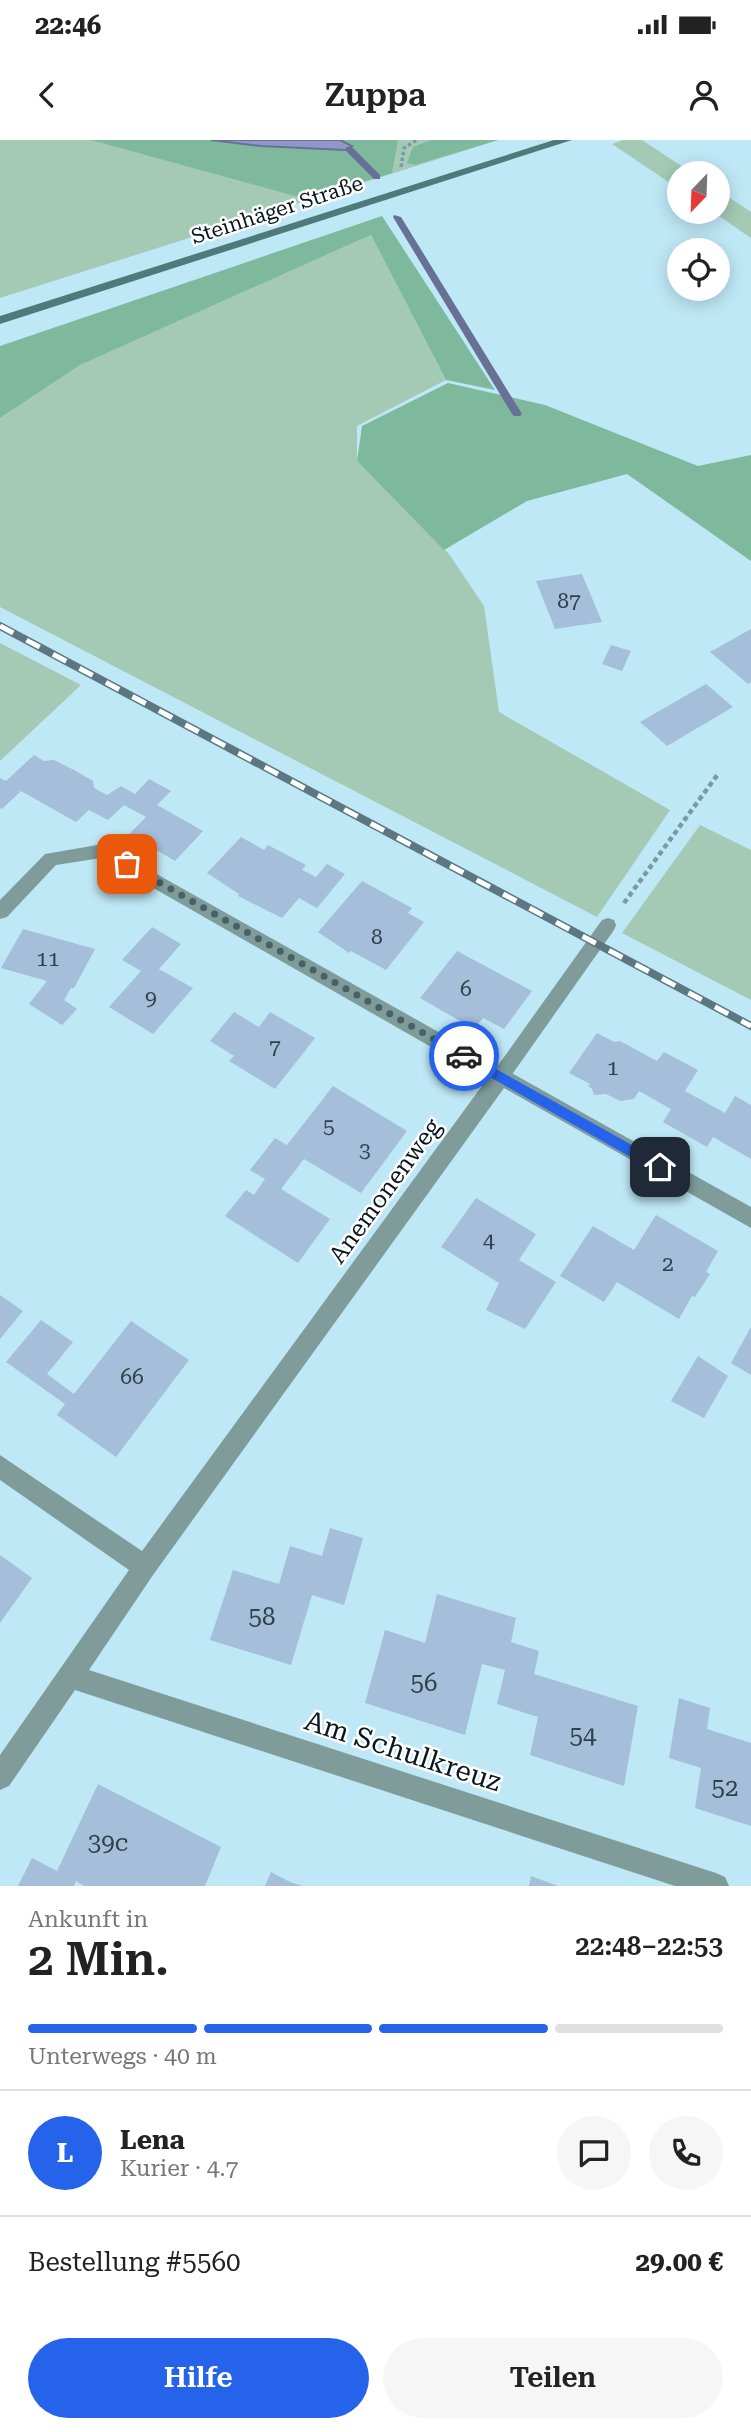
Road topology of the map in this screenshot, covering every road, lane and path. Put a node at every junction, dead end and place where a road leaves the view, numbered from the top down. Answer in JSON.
{"nodes":[{"id":1,"x":566,"y":140,"type":"edge"},
{"id":2,"x":0,"y":320,"type":"edge"},
{"id":3,"x":718,"y":774,"type":"dead end"},
{"id":4,"x":0,"y":912,"type":"edge"},
{"id":5,"x":608,"y":925,"type":"joint"},
{"id":6,"x":500,"y":1077,"type":"junction"},
{"id":7,"x":751,"y":1218,"type":"edge"},
{"id":8,"x":0,"y":1466,"type":"edge"},
{"id":9,"x":145,"y":1567,"type":"junction"},
{"id":10,"x":69,"y":1676,"type":"junction"},
{"id":11,"x":0,"y":1777,"type":"edge"},
{"id":12,"x":716,"y":1886,"type":"edge"}],
"edges":[{"from":1,"to":2,"type":"main road","name":"Steinhäger Straße"},
{"from":3,"to":5,"type":"path"},
{"from":4,"to":6,"type":"street"},
{"from":5,"to":6,"type":"lane"},
{"from":6,"to":7,"type":"street"},
{"from":6,"to":9,"type":"street","name":"Anemonenweg"},
{"from":8,"to":9,"type":"street"},
{"from":9,"to":10,"type":"street","name":"Anemonenweg"},
{"from":10,"to":11,"type":"street","name":"Anemonenweg"},
{"from":10,"to":12,"type":"street","name":"Am Schulkreuz"}]}
